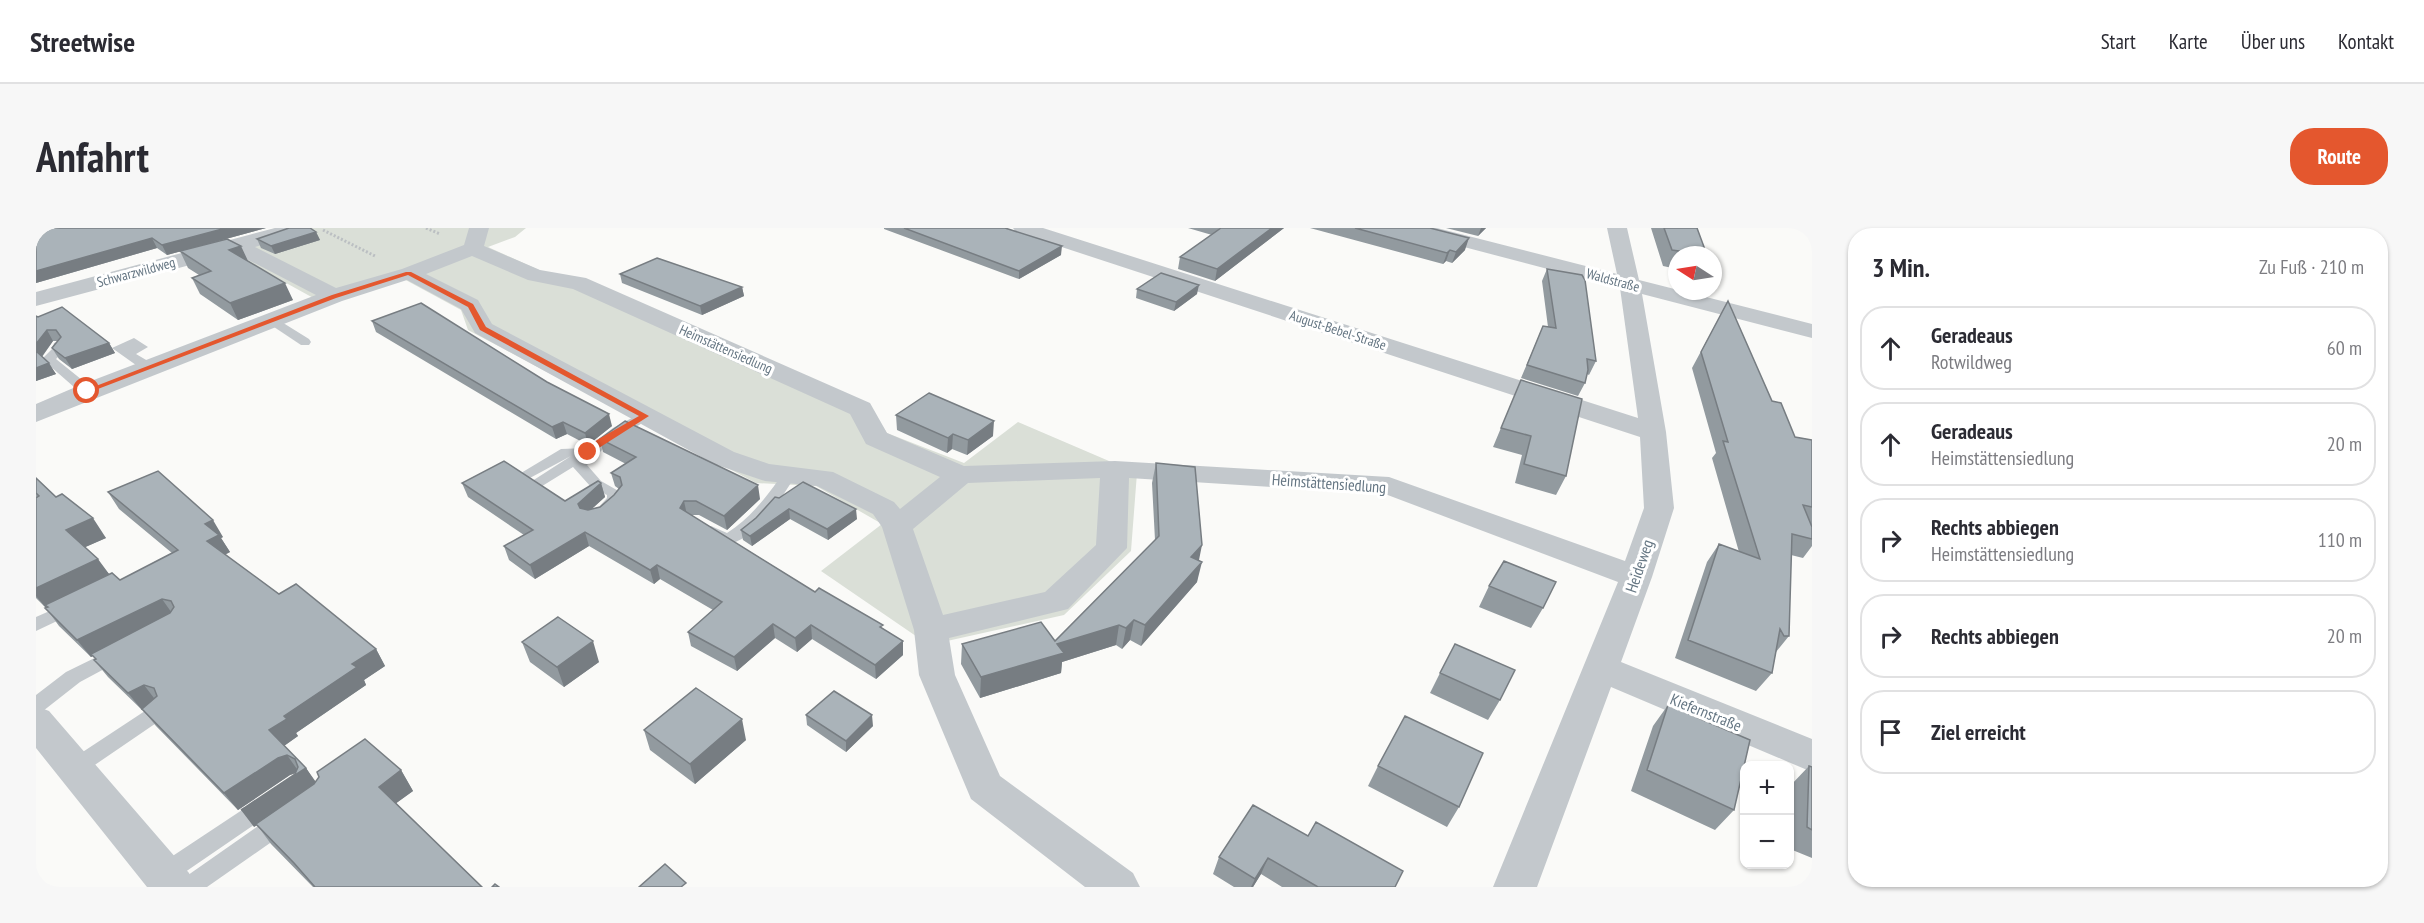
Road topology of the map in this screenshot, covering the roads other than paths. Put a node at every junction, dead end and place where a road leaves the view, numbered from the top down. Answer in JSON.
{"nodes":[{"id":1,"x":296,"y":228,"type":"edge"},
{"id":2,"x":1023,"y":228,"type":"edge"},
{"id":3,"x":1414,"y":228,"type":"edge"},
{"id":4,"x":1617,"y":228,"type":"edge"},
{"id":5,"x":476,"y":239,"type":"edge"},
{"id":6,"x":237,"y":246,"type":"junction"},
{"id":7,"x":408,"y":273,"type":"junction"},
{"id":8,"x":1630,"y":285,"type":"junction"},
{"id":9,"x":334,"y":296,"type":"junction"},
{"id":10,"x":36,"y":299,"type":"edge"},
{"id":11,"x":272,"y":320,"type":"junction"},
{"id":12,"x":1812,"y":331,"type":"edge"},
{"id":13,"x":305,"y":342,"type":"dead end"},
{"id":14,"x":58,"y":346,"type":"edge"},
{"id":15,"x":126,"y":353,"type":"dead end"},
{"id":16,"x":148,"y":367,"type":"junction"},
{"id":17,"x":87,"y":391,"type":"junction"},
{"id":18,"x":36,"y":414,"type":"edge"},
{"id":19,"x":645,"y":416,"type":"junction"},
{"id":20,"x":1653,"y":432,"type":"junction"},
{"id":21,"x":588,"y":452,"type":"junction"},
{"id":22,"x":1115,"y":469,"type":"junction"},
{"id":23,"x":789,"y":475,"type":"junction"},
{"id":24,"x":961,"y":475,"type":"junction"},
{"id":25,"x":529,"y":481,"type":"edge"},
{"id":26,"x":591,"y":518,"type":"edge"},
{"id":27,"x":693,"y":521,"type":"edge"},
{"id":28,"x":897,"y":527,"type":"junction"},
{"id":29,"x":1636,"y":577,"type":"junction"},
{"id":30,"x":88,"y":599,"type":"edge"},
{"id":31,"x":36,"y":625,"type":"edge"},
{"id":32,"x":931,"y":630,"type":"junction"},
{"id":33,"x":134,"y":645,"type":"edge"},
{"id":34,"x":1600,"y":668,"type":"junction"},
{"id":35,"x":36,"y":706,"type":"edge"},
{"id":36,"x":158,"y":711,"type":"edge"},
{"id":37,"x":36,"y":721,"type":"edge"},
{"id":38,"x":1812,"y":756,"type":"edge"},
{"id":39,"x":76,"y":767,"type":"junction"},
{"id":40,"x":279,"y":796,"type":"edge"},
{"id":41,"x":300,"y":809,"type":"edge"},
{"id":42,"x":176,"y":883,"type":"edge"},
{"id":43,"x":1118,"y":887,"type":"edge"},
{"id":44,"x":1515,"y":887,"type":"edge"}],
"edges":[{"from":1,"to":6,"type":"street"},
{"from":2,"to":20,"type":"street","name":"August-Bebel-Straße"},
{"from":3,"to":8,"type":"street","name":"Waldstraße"},
{"from":4,"to":8,"type":"street","name":"Heideweg"},
{"from":5,"to":7,"type":"street","name":"Heimstättensiedlung"},
{"from":5,"to":24,"type":"street","name":"Heimstättensiedlung"},
{"from":6,"to":9,"type":"street"},
{"from":6,"to":10,"type":"street","name":"Schwarzwildweg"},
{"from":7,"to":9,"type":"street","name":"Heimstättensiedlung"},
{"from":7,"to":19,"type":"street"},
{"from":8,"to":12,"type":"street","name":"Waldstraße"},
{"from":8,"to":20,"type":"street","name":"Heideweg"},
{"from":9,"to":11,"type":"street","name":"Heimstättensiedlung"},
{"from":11,"to":13,"type":"lane"},
{"from":11,"to":16,"type":"street","name":"Heimstättensiedlung"},
{"from":14,"to":17,"type":"lane"},
{"from":15,"to":16,"type":"lane"},
{"from":16,"to":17,"type":"street","name":"Heimstättensiedlung"},
{"from":17,"to":18,"type":"street","name":"Heimstättensiedlung"},
{"from":19,"to":21,"type":"lane"},
{"from":19,"to":23,"type":"street"},
{"from":20,"to":29,"type":"street","name":"Heideweg"},
{"from":21,"to":25,"type":"lane"},
{"from":21,"to":26,"type":"lane"},
{"from":22,"to":24,"type":"street","name":"Heimstättensiedlung"},
{"from":22,"to":29,"type":"street","name":"Heimstättensiedlung"},
{"from":22,"to":32,"type":"street"},
{"from":23,"to":27,"type":"lane"},
{"from":23,"to":28,"type":"street"},
{"from":24,"to":28,"type":"street"},
{"from":28,"to":32,"type":"street"},
{"from":29,"to":34,"type":"street","name":"Heideweg"},
{"from":30,"to":31,"type":"lane"},
{"from":32,"to":43,"type":"street"},
{"from":33,"to":35,"type":"lane"},
{"from":34,"to":38,"type":"street","name":"Kiefernstraße"},
{"from":34,"to":44,"type":"street","name":"Heideweg"},
{"from":36,"to":39,"type":"lane"},
{"from":37,"to":39,"type":"street"},
{"from":39,"to":42,"type":"street"},
{"from":40,"to":42,"type":"lane"},
{"from":41,"to":42,"type":"lane"}]}
